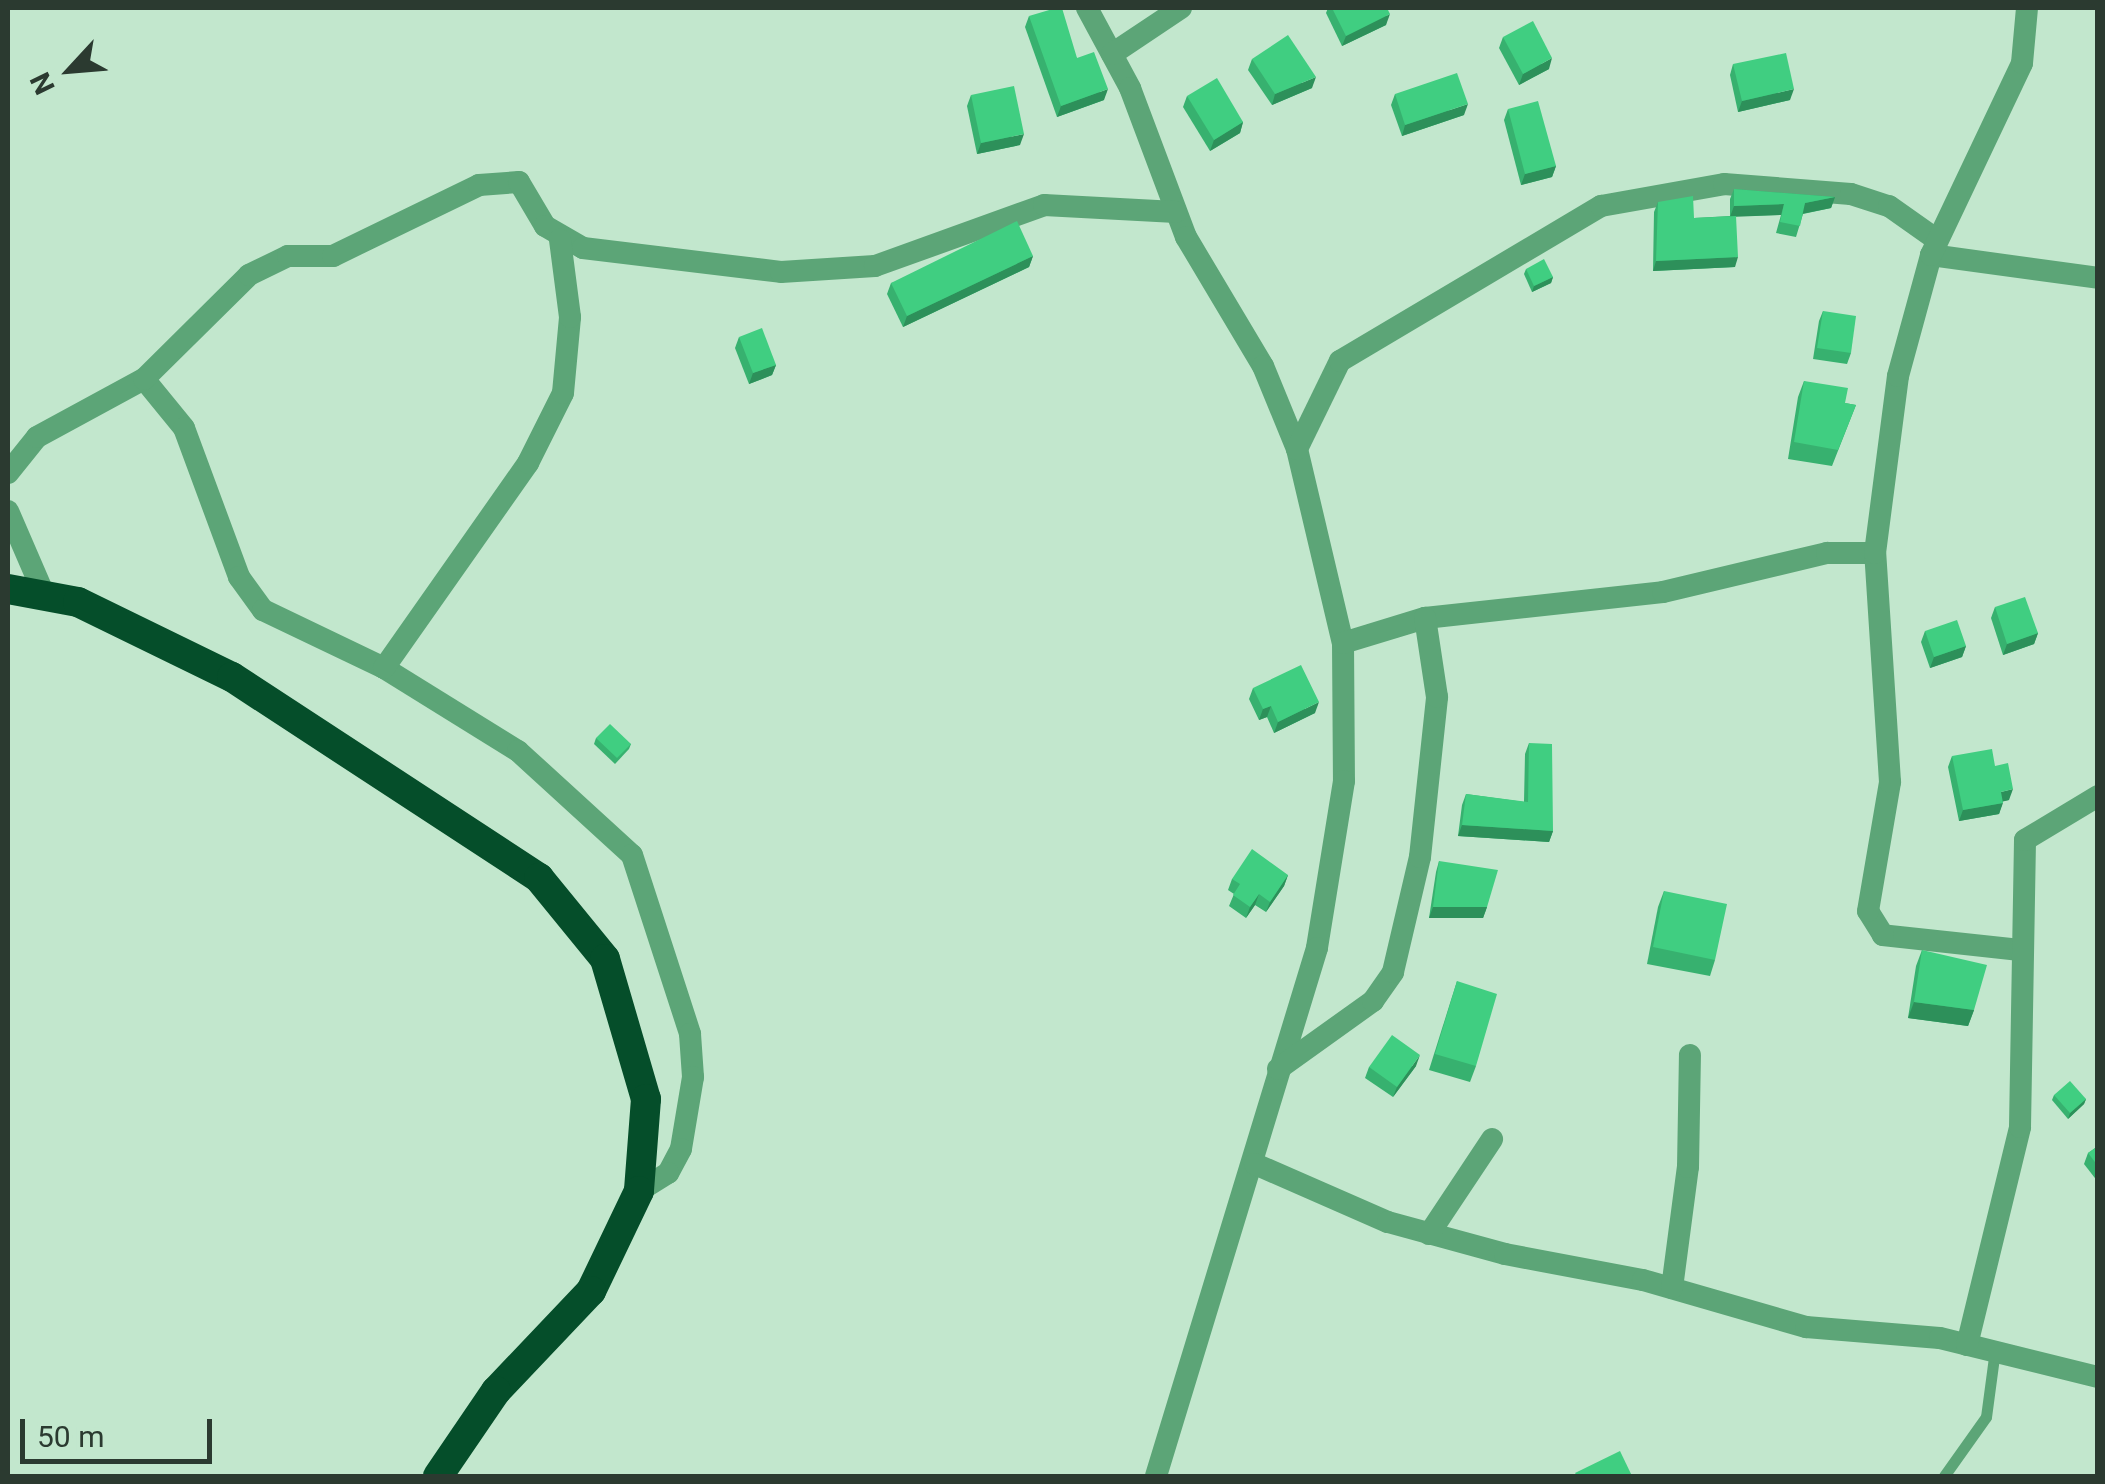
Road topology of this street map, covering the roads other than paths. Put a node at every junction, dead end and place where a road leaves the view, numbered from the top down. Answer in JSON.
{"nodes":[{"id":1,"x":1086,"y":8,"type":"edge"},
{"id":2,"x":1182,"y":8,"type":"edge"},
{"id":3,"x":2027,"y":8,"type":"edge"},
{"id":4,"x":1112,"y":54,"type":"junction"},
{"id":5,"x":1176,"y":212,"type":"junction"},
{"id":6,"x":560,"y":240,"type":"junction"},
{"id":7,"x":1934,"y":248,"type":"junction"},
{"id":8,"x":2098,"y":278,"type":"edge"},
{"id":9,"x":144,"y":380,"type":"junction"},
{"id":10,"x":1297,"y":449,"type":"junction"},
{"id":11,"x":8,"y":473,"type":"edge"},
{"id":12,"x":8,"y":511,"type":"edge"},
{"id":13,"x":1875,"y":553,"type":"junction"},
{"id":14,"x":8,"y":589,"type":"edge"},
{"id":15,"x":42,"y":592,"type":"junction"},
{"id":16,"x":1425,"y":618,"type":"junction"},
{"id":17,"x":1343,"y":643,"type":"junction"},
{"id":18,"x":384,"y":668,"type":"junction"},
{"id":19,"x":2098,"y":796,"type":"edge"},
{"id":20,"x":2020,"y":950,"type":"junction"},
{"id":21,"x":1690,"y":1055,"type":"dead end"},
{"id":22,"x":1278,"y":1069,"type":"junction"},
{"id":23,"x":1492,"y":1139,"type":"dead end"},
{"id":24,"x":1255,"y":1164,"type":"junction"},
{"id":25,"x":639,"y":1191,"type":"junction"},
{"id":26,"x":1430,"y":1234,"type":"junction"},
{"id":27,"x":1672,"y":1288,"type":"junction"},
{"id":28,"x":1967,"y":1345,"type":"junction"},
{"id":29,"x":1994,"y":1357,"type":"junction"},
{"id":30,"x":2098,"y":1377,"type":"edge"},
{"id":31,"x":438,"y":1476,"type":"edge"},
{"id":32,"x":1156,"y":1476,"type":"edge"},
{"id":33,"x":1944,"y":1476,"type":"edge"}],
"edges":[{"from":1,"to":4,"type":"street"},
{"from":2,"to":4,"type":"street"},
{"from":3,"to":7,"type":"street"},
{"from":4,"to":5,"type":"street"},
{"from":5,"to":6,"type":"street"},
{"from":5,"to":10,"type":"street"},
{"from":6,"to":9,"type":"street"},
{"from":6,"to":18,"type":"street"},
{"from":7,"to":8,"type":"street"},
{"from":7,"to":10,"type":"street"},
{"from":7,"to":13,"type":"street"},
{"from":9,"to":11,"type":"street"},
{"from":9,"to":18,"type":"street"},
{"from":10,"to":17,"type":"street"},
{"from":12,"to":15,"type":"street"},
{"from":13,"to":16,"type":"street"},
{"from":13,"to":20,"type":"street"},
{"from":14,"to":15,"type":"highway"},
{"from":15,"to":25,"type":"highway"},
{"from":16,"to":17,"type":"street"},
{"from":16,"to":22,"type":"street"},
{"from":17,"to":22,"type":"street"},
{"from":18,"to":25,"type":"street"},
{"from":19,"to":20,"type":"street"},
{"from":20,"to":28,"type":"street"},
{"from":21,"to":27,"type":"street"},
{"from":22,"to":24,"type":"street"},
{"from":23,"to":26,"type":"street"},
{"from":24,"to":26,"type":"street"},
{"from":24,"to":32,"type":"street"},
{"from":25,"to":31,"type":"highway"},
{"from":26,"to":27,"type":"street"},
{"from":27,"to":28,"type":"street"},
{"from":28,"to":29,"type":"street"},
{"from":29,"to":30,"type":"street"},
{"from":29,"to":33,"type":"lane"}]}
